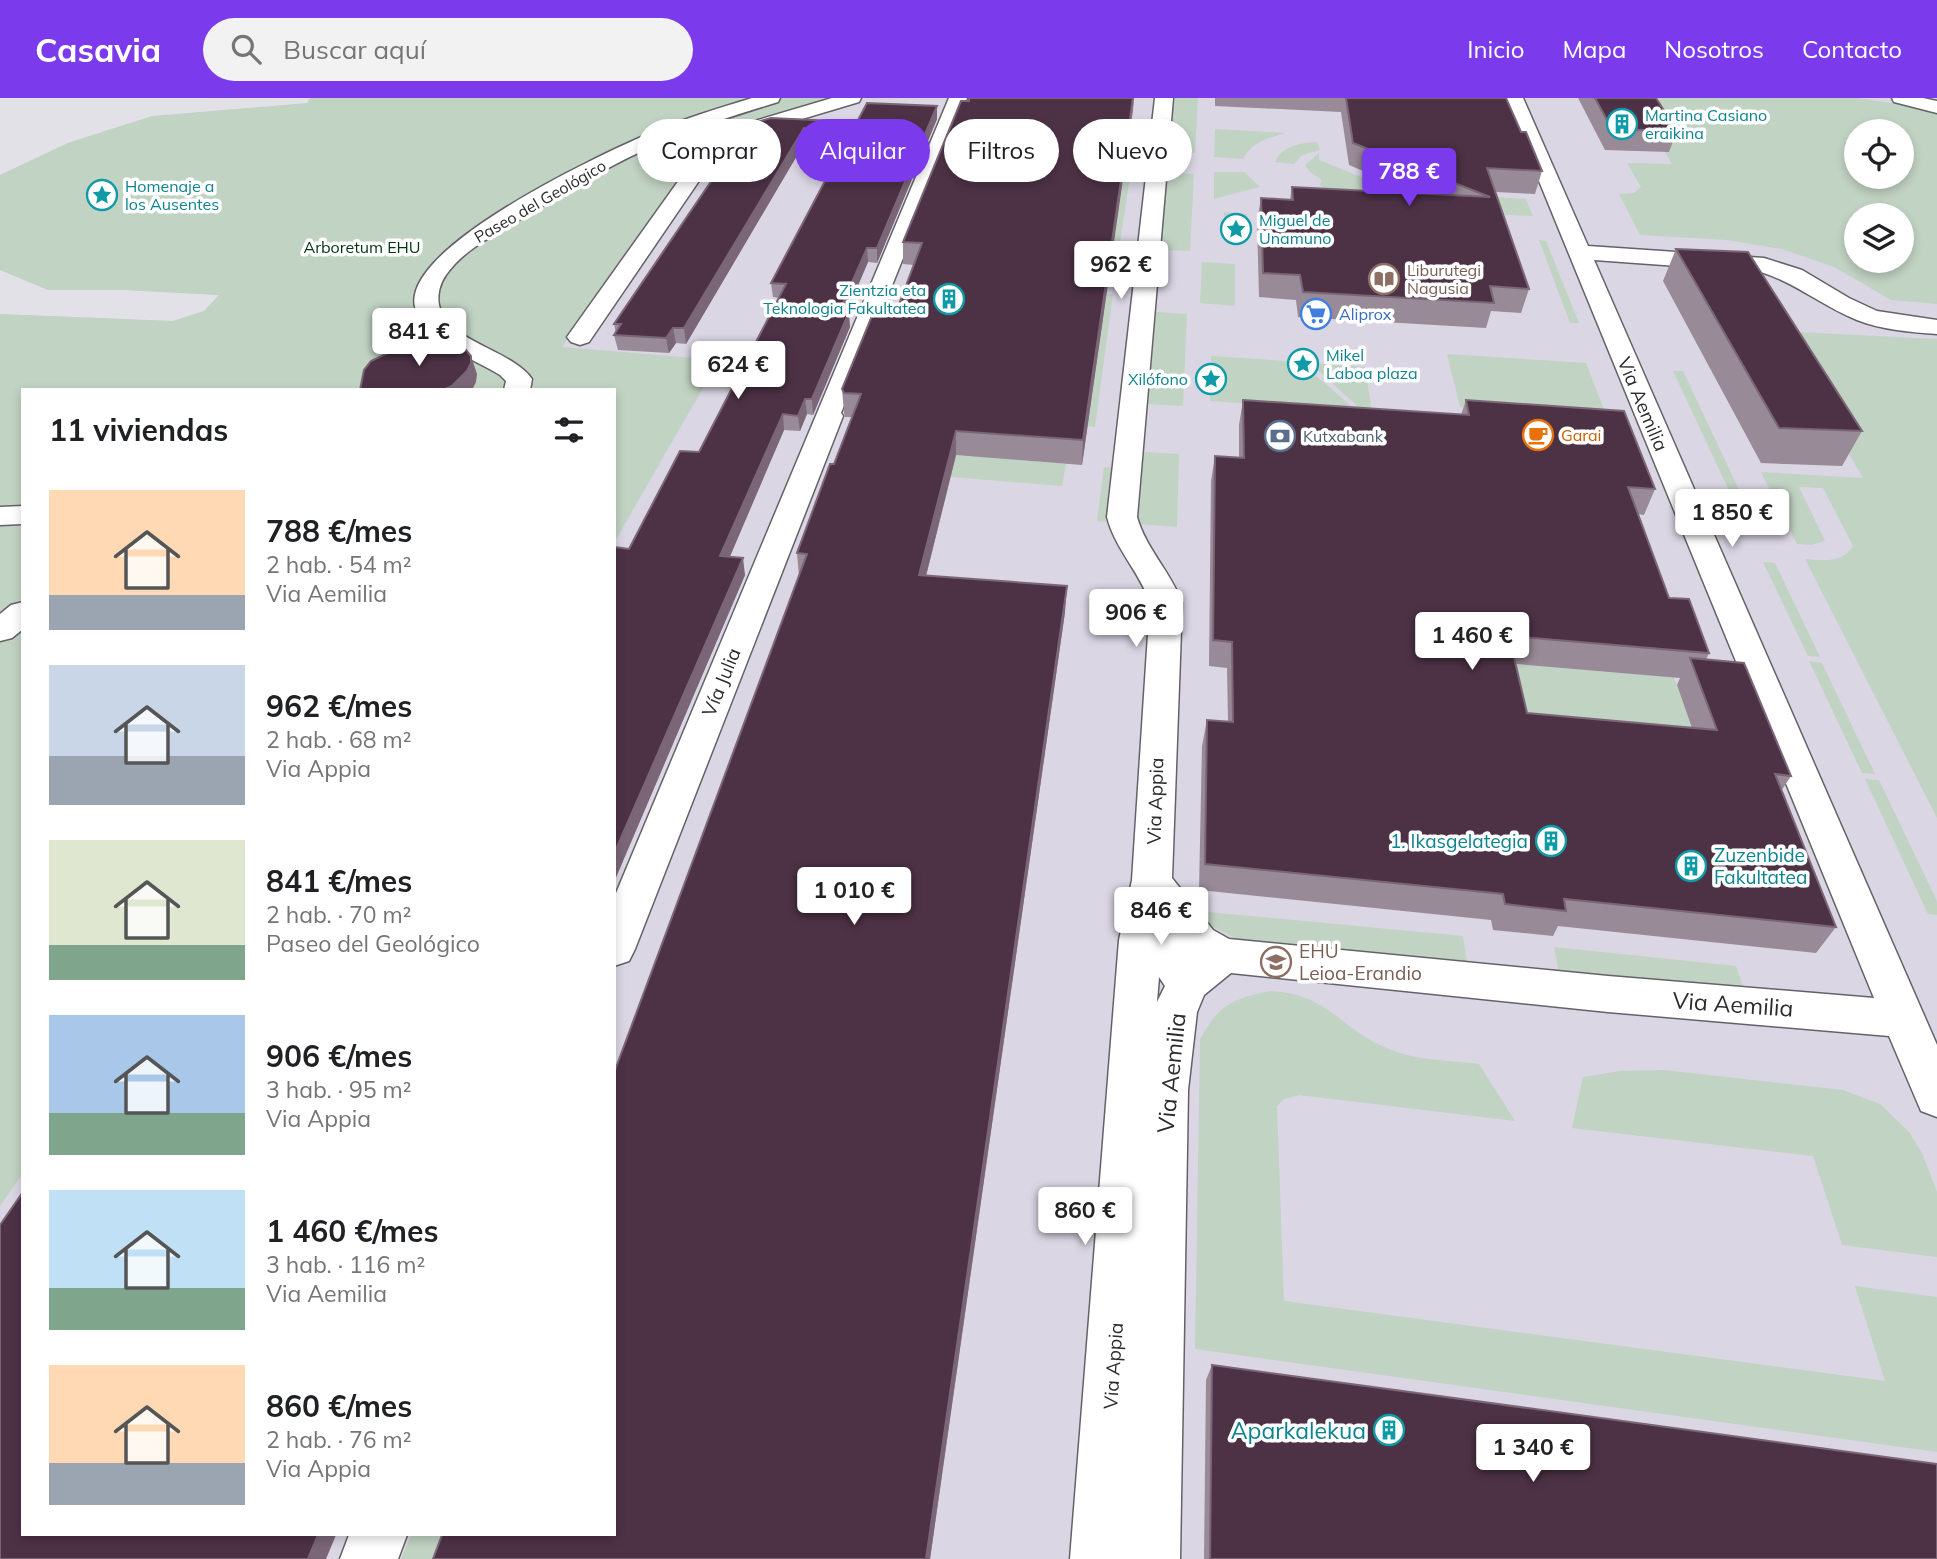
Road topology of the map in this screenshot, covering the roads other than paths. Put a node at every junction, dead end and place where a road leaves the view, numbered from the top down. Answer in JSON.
{"nodes":[{"id":1,"x":771,"y":98,"type":"edge"},
{"id":2,"x":852,"y":98,"type":"edge"},
{"id":3,"x":958,"y":98,"type":"edge"},
{"id":4,"x":1164,"y":98,"type":"edge"},
{"id":5,"x":1514,"y":98,"type":"edge"},
{"id":6,"x":1901,"y":98,"type":"edge"},
{"id":7,"x":1937,"y":107,"type":"edge"},
{"id":8,"x":1578,"y":252,"type":"junction"},
{"id":9,"x":1937,"y":327,"type":"edge"},
{"id":10,"x":580,"y":337,"type":"dead end"},
{"id":11,"x":517,"y":388,"type":"edge"},
{"id":12,"x":21,"y":515,"type":"edge"},
{"id":13,"x":0,"y":516,"type":"edge"},
{"id":14,"x":21,"y":614,"type":"edge"},
{"id":15,"x":0,"y":631,"type":"edge"},
{"id":16,"x":1152,"y":880,"type":"junction"},
{"id":17,"x":1140,"y":940,"type":"junction"},
{"id":18,"x":616,"y":944,"type":"edge"},
{"id":19,"x":1223,"y":955,"type":"junction"},
{"id":20,"x":1187,"y":984,"type":"junction"},
{"id":21,"x":1904,"y":1019,"type":"junction"},
{"id":22,"x":1937,"y":1097,"type":"edge"},
{"id":23,"x":379,"y":1536,"type":"edge"},
{"id":24,"x":369,"y":1559,"type":"edge"},
{"id":25,"x":1100,"y":1559,"type":"edge"},
{"id":26,"x":1151,"y":1559,"type":"edge"}],
"edges":[{"from":1,"to":11,"type":"street","name":"Paseo del Geológico"},
{"from":2,"to":10,"type":"street"},
{"from":3,"to":18,"type":"street","name":"Vía Julia"},
{"from":4,"to":16,"type":"street","name":"Via Appia"},
{"from":5,"to":8,"type":"street","name":"Via Aemilia"},
{"from":6,"to":7,"type":"street"},
{"from":8,"to":9,"type":"street"},
{"from":8,"to":21,"type":"street","name":"Via Aemilia"},
{"from":12,"to":13,"type":"street"},
{"from":14,"to":15,"type":"street"},
{"from":16,"to":17,"type":"street","name":"Via Appia"},
{"from":16,"to":19,"type":"street"},
{"from":17,"to":20,"type":"street"},
{"from":17,"to":25,"type":"street","name":"Via Appia"},
{"from":19,"to":20,"type":"street","name":"Via Aemilia"},
{"from":19,"to":21,"type":"street","name":"Via Aemilia"},
{"from":20,"to":26,"type":"street","name":"Via Aemilia"},
{"from":21,"to":22,"type":"street","name":"Via Aemilia"},
{"from":23,"to":24,"type":"street"}]}
